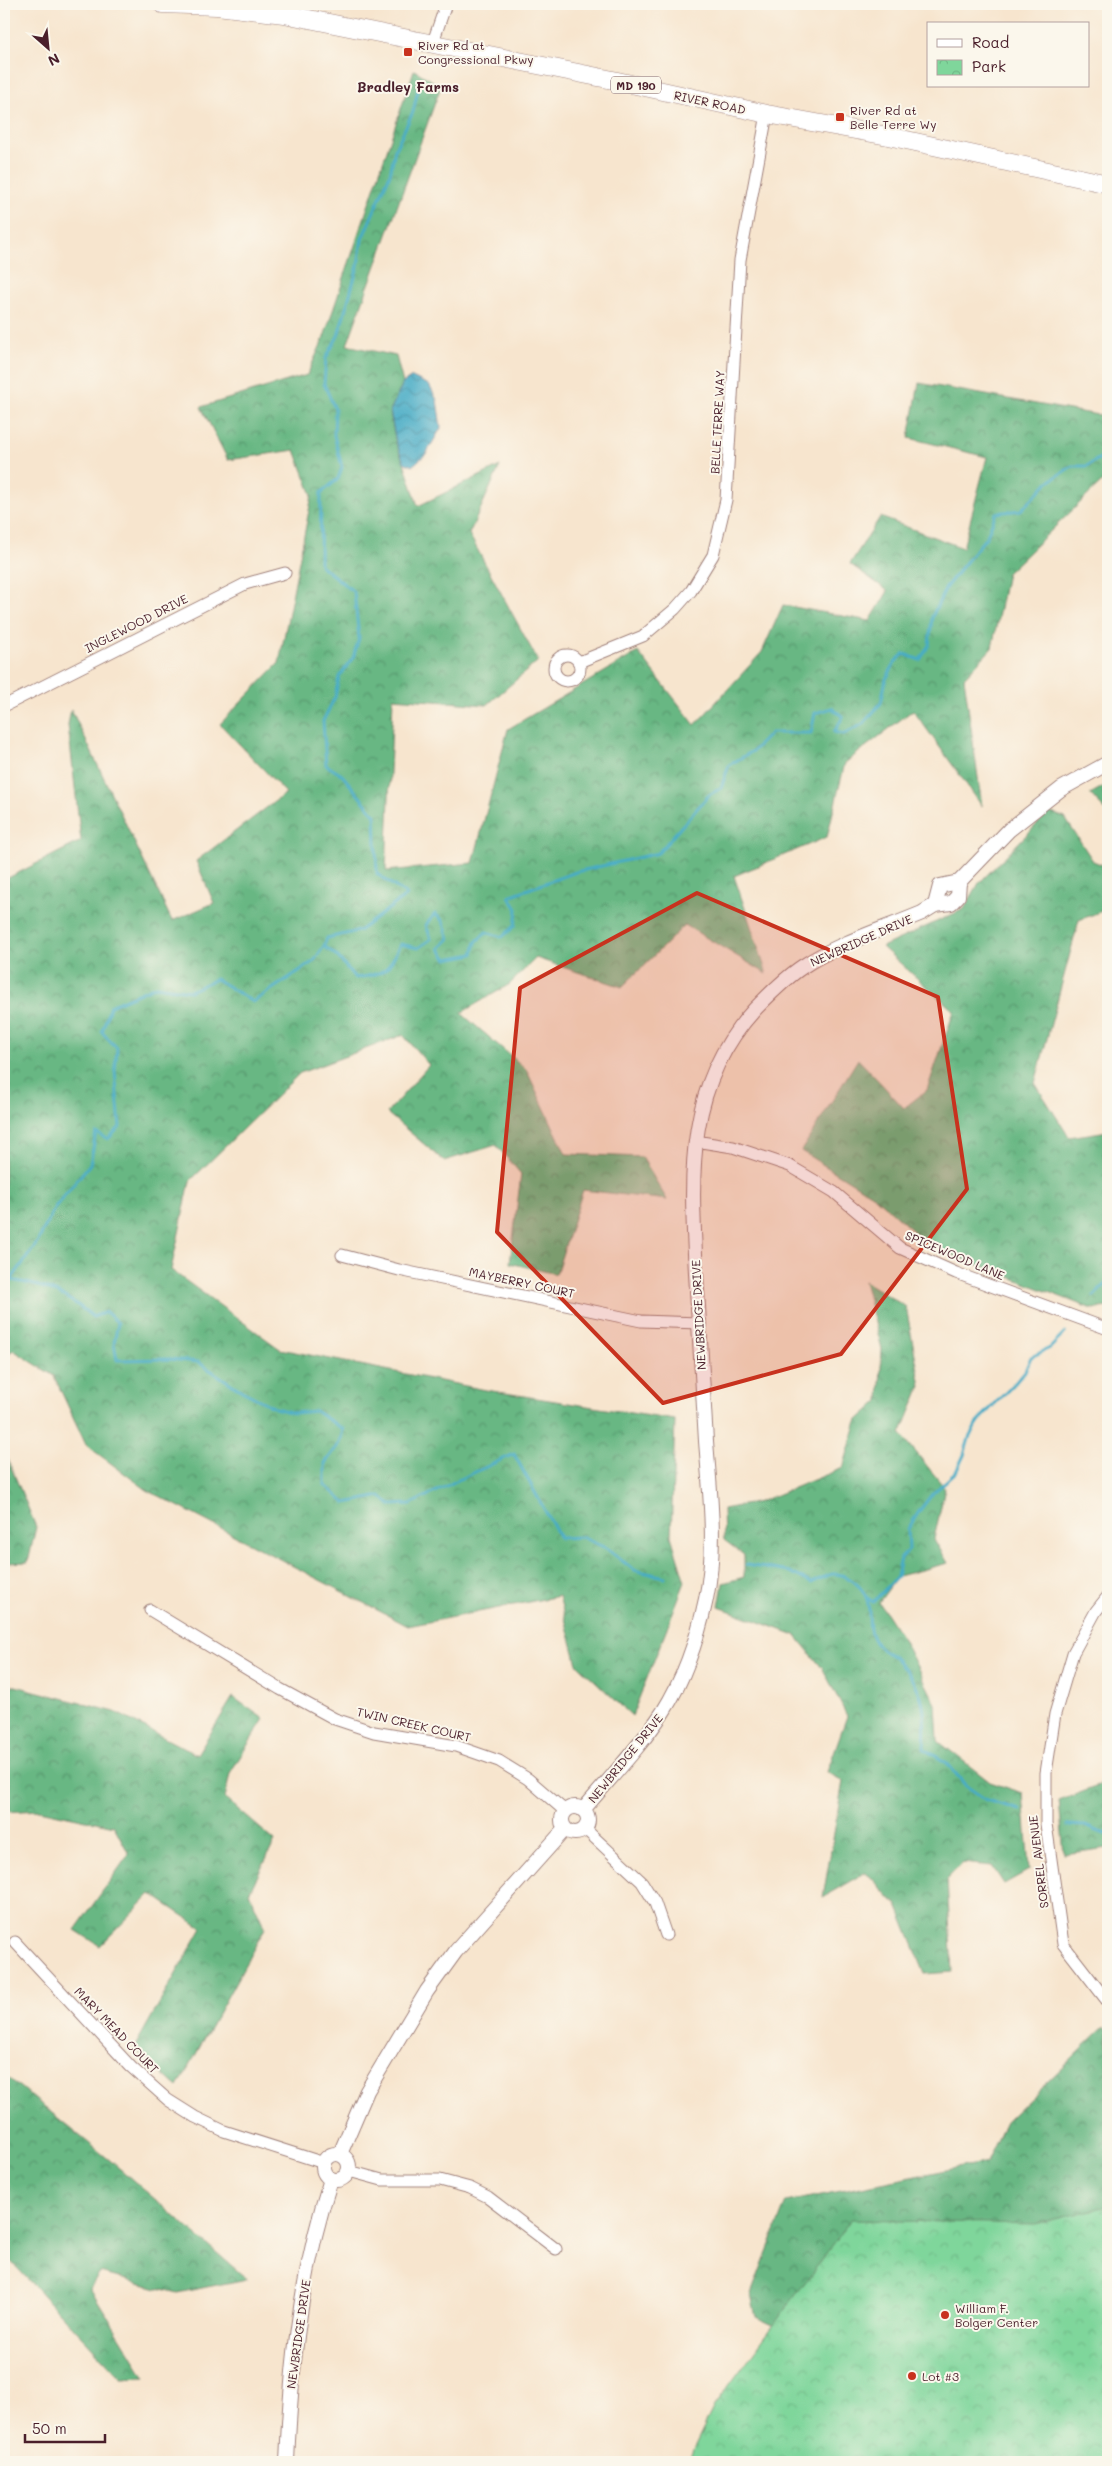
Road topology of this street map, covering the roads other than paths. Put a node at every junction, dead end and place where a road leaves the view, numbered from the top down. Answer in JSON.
{"nodes":[{"id":1,"x":162,"y":4,"type":"edge"},
{"id":2,"x":446,"y":4,"type":"edge"},
{"id":3,"x":432,"y":45,"type":"junction"},
{"id":4,"x":767,"y":114,"type":"junction"},
{"id":5,"x":1108,"y":184,"type":"edge"},
{"id":6,"x":284,"y":574,"type":"dead end"},
{"id":7,"x":579,"y":662,"type":"dead end"},
{"id":8,"x":4,"y":706,"type":"edge"},
{"id":9,"x":1108,"y":763,"type":"edge"},
{"id":10,"x":695,"y":1141,"type":"junction"},
{"id":11,"x":342,"y":1255,"type":"dead end"},
{"id":12,"x":699,"y":1323,"type":"junction"},
{"id":13,"x":1108,"y":1329,"type":"edge"},
{"id":14,"x":1108,"y":1596,"type":"edge"},
{"id":15,"x":150,"y":1610,"type":"dead end"},
{"id":16,"x":583,"y":1810,"type":"junction"},
{"id":17,"x":565,"y":1811,"type":"junction"},
{"id":18,"x":584,"y":1828,"type":"junction"},
{"id":19,"x":565,"y":1829,"type":"junction"},
{"id":20,"x":666,"y":1935,"type":"dead end"},
{"id":21,"x":15,"y":1942,"type":"dead end"},
{"id":22,"x":1108,"y":2002,"type":"edge"},
{"id":23,"x":340,"y":2154,"type":"junction"},
{"id":24,"x":324,"y":2163,"type":"junction"},
{"id":25,"x":349,"y":2171,"type":"junction"},
{"id":26,"x":332,"y":2179,"type":"junction"},
{"id":27,"x":556,"y":2249,"type":"dead end"},
{"id":28,"x":287,"y":2462,"type":"edge"}],
"edges":[{"from":1,"to":3,"type":"main road","name":"RIVER ROAD","number":"MD 190"},
{"from":2,"to":3,"type":"street"},
{"from":3,"to":4,"type":"main road","name":"RIVER ROAD","number":"MD 190"},
{"from":4,"to":5,"type":"main road","name":"RIVER ROAD","number":"MD 190"},
{"from":4,"to":7,"type":"street","name":"BELLE TERRE WAY"},
{"from":6,"to":8,"type":"street","name":"INGLEWOOD DRIVE"},
{"from":9,"to":10,"type":"street","name":"NEWBRIDGE DRIVE"},
{"from":10,"to":12,"type":"street","name":"NEWBRIDGE DRIVE"},
{"from":10,"to":13,"type":"street","name":"SPICEWOOD LANE"},
{"from":11,"to":12,"type":"street","name":"MAYBERRY COURT"},
{"from":12,"to":16,"type":"street","name":"NEWBRIDGE DRIVE"},
{"from":14,"to":22,"type":"street","name":"SORREL AVENUE"},
{"from":15,"to":17,"type":"street","name":"TWIN CREEK COURT"},
{"from":16,"to":17,"type":"street"},
{"from":16,"to":18,"type":"street"},
{"from":17,"to":19,"type":"street"},
{"from":18,"to":19,"type":"street"},
{"from":18,"to":20,"type":"street"},
{"from":19,"to":23,"type":"street"},
{"from":21,"to":24,"type":"street","name":"MARY MEAD COURT"},
{"from":23,"to":24,"type":"street"},
{"from":23,"to":25,"type":"street"},
{"from":24,"to":26,"type":"street"},
{"from":25,"to":26,"type":"street"},
{"from":25,"to":27,"type":"street"},
{"from":26,"to":28,"type":"street","name":"NEWBRIDGE DRIVE"}]}
